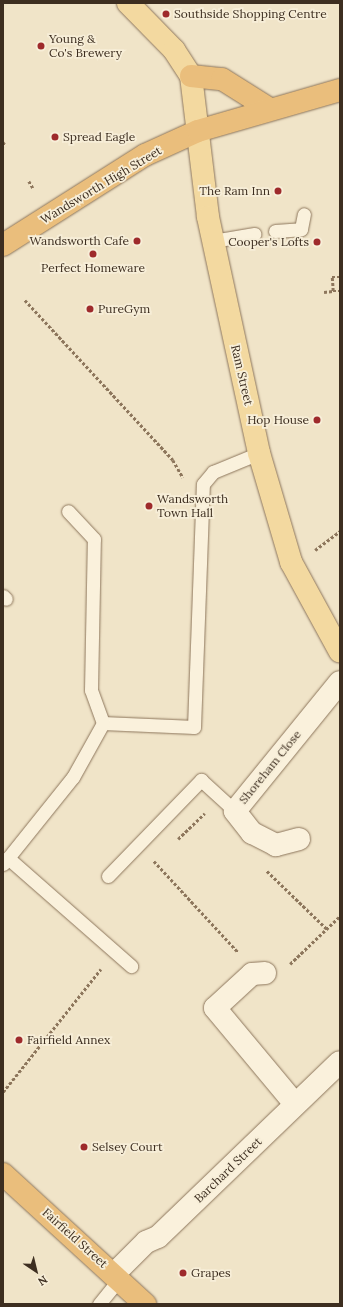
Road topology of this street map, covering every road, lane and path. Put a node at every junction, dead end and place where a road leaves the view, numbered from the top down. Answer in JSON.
{"nodes":[{"id":1,"x":128,"y":3,"type":"edge"},
{"id":2,"x":191,"y":76,"type":"junction"},
{"id":3,"x":340,"y":90,"type":"edge"},
{"id":4,"x":268,"y":108,"type":"junction"},
{"id":5,"x":198,"y":131,"type":"junction"},
{"id":6,"x":3,"y":142,"type":"edge"},
{"id":7,"x":6,"y":146,"type":"dead end"},
{"id":8,"x":29,"y":181,"type":"dead end"},
{"id":9,"x":33,"y":188,"type":"dead end"},
{"id":10,"x":304,"y":214,"type":"dead end"},
{"id":11,"x":275,"y":231,"type":"dead end"},
{"id":12,"x":254,"y":234,"type":"dead end"},
{"id":13,"x":213,"y":241,"type":"junction"},
{"id":14,"x":3,"y":246,"type":"edge"},
{"id":15,"x":340,"y":277,"type":"edge"},
{"id":16,"x":340,"y":290,"type":"edge"},
{"id":17,"x":333,"y":291,"type":"junction"},
{"id":18,"x":324,"y":292,"type":"dead end"},
{"id":19,"x":25,"y":300,"type":"dead end"},
{"id":20,"x":259,"y":453,"type":"junction"},
{"id":21,"x":68,"y":511,"type":"dead end"},
{"id":22,"x":204,"y":516,"type":"junction"},
{"id":23,"x":340,"y":652,"type":"edge"},
{"id":24,"x":340,"y":682,"type":"edge"},
{"id":25,"x":103,"y":723,"type":"junction"},
{"id":26,"x":235,"y":811,"type":"junction"},
{"id":27,"x":213,"y":816,"type":"dead end"},
{"id":28,"x":299,"y":839,"type":"dead end"},
{"id":29,"x":175,"y":841,"type":"dead end"},
{"id":30,"x":276,"y":845,"type":"junction"},
{"id":31,"x":159,"y":857,"type":"dead end"},
{"id":32,"x":6,"y":861,"type":"edge"},
{"id":33,"x":108,"y":876,"type":"dead end"},
{"id":34,"x":340,"y":916,"type":"edge"},
{"id":35,"x":327,"y":929,"type":"junction"},
{"id":36,"x":114,"y":952,"type":"junction"},
{"id":37,"x":131,"y":966,"type":"dead end"},
{"id":38,"x":258,"y":973,"type":"junction"},
{"id":39,"x":340,"y":1062,"type":"edge"},
{"id":40,"x":3,"y":1092,"type":"edge"},
{"id":41,"x":295,"y":1104,"type":"junction"},
{"id":42,"x":4,"y":1176,"type":"edge"},
{"id":43,"x":117,"y":1276,"type":"junction"},
{"id":44,"x":99,"y":1304,"type":"edge"},
{"id":45,"x":145,"y":1304,"type":"edge"}],
"edges":[{"from":1,"to":2,"type":"main road"},
{"from":2,"to":4,"type":"highway"},
{"from":2,"to":5,"type":"main road","name":"Ram Street"},
{"from":3,"to":4,"type":"highway","name":"Wandsworth High Street"},
{"from":4,"to":5,"type":"highway","name":"Wandsworth High Street"},
{"from":5,"to":13,"type":"main road","name":"Ram Street"},
{"from":5,"to":14,"type":"highway","name":"Wandsworth High Street"},
{"from":6,"to":7,"type":"path"},
{"from":8,"to":9,"type":"path"},
{"from":10,"to":11,"type":"lane"},
{"from":12,"to":13,"type":"lane"},
{"from":13,"to":20,"type":"main road","name":"Ram Street"},
{"from":15,"to":17,"type":"path"},
{"from":16,"to":17,"type":"path"},
{"from":17,"to":18,"type":"path"},
{"from":19,"to":22,"type":"path"},
{"from":20,"to":22,"type":"lane"},
{"from":20,"to":23,"type":"main road","name":"Ram Street"},
{"from":21,"to":25,"type":"lane"},
{"from":22,"to":25,"type":"lane"},
{"from":24,"to":26,"type":"street","name":"Shoreham Close"},
{"from":25,"to":32,"type":"lane"},
{"from":26,"to":30,"type":"street","name":"Shoreham Close"},
{"from":26,"to":33,"type":"lane"},
{"from":27,"to":29,"type":"path"},
{"from":28,"to":30,"type":"street"},
{"from":30,"to":35,"type":"path"},
{"from":31,"to":38,"type":"path"},
{"from":32,"to":36,"type":"lane"},
{"from":34,"to":35,"type":"path"},
{"from":35,"to":38,"type":"path"},
{"from":36,"to":37,"type":"lane"},
{"from":36,"to":40,"type":"path"},
{"from":38,"to":41,"type":"street"},
{"from":39,"to":41,"type":"street","name":"Barchard Street"},
{"from":41,"to":43,"type":"street","name":"Barchard Street"},
{"from":42,"to":43,"type":"highway","name":"Fairfield Street"},
{"from":43,"to":44,"type":"lane"},
{"from":43,"to":45,"type":"highway","name":"Fairfield Street"}]}
